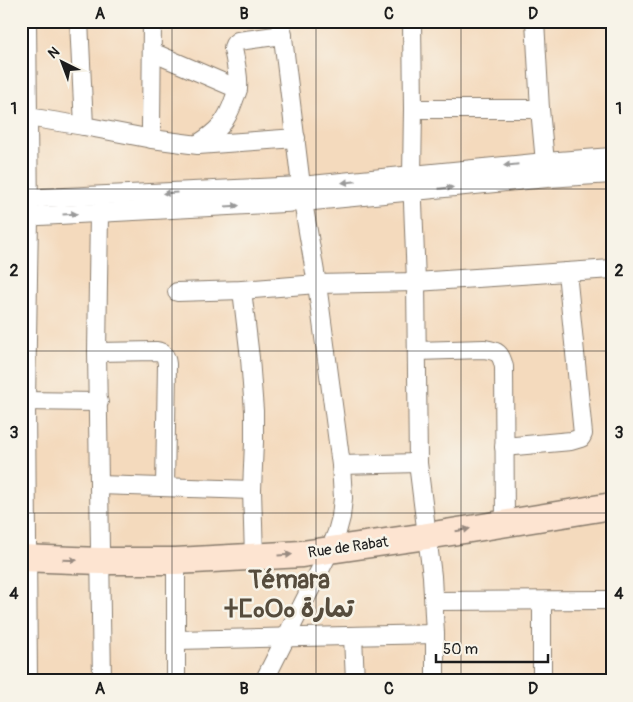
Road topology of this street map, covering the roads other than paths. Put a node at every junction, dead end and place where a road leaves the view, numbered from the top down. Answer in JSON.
{"nodes":[{"id":1,"x":27,"y":21,"type":"edge"},
{"id":2,"x":79,"y":21,"type":"edge"},
{"id":3,"x":152,"y":21,"type":"edge"},
{"id":4,"x":412,"y":21,"type":"edge"},
{"id":5,"x":535,"y":21,"type":"edge"},
{"id":6,"x":282,"y":28,"type":"edge"},
{"id":7,"x":152,"y":52,"type":"junction"},
{"id":8,"x":238,"y":89,"type":"junction"},
{"id":9,"x":413,"y":109,"type":"junction"},
{"id":10,"x":540,"y":109,"type":"junction"},
{"id":11,"x":28,"y":117,"type":"junction"},
{"id":12,"x":84,"y":126,"type":"junction"},
{"id":13,"x":152,"y":138,"type":"junction"},
{"id":14,"x":296,"y":138,"type":"junction"},
{"id":15,"x":198,"y":145,"type":"junction"},
{"id":16,"x":612,"y":157,"type":"edge"},
{"id":17,"x":546,"y":170,"type":"junction"},
{"id":18,"x":612,"y":174,"type":"edge"},
{"id":19,"x":412,"y":184,"type":"junction"},
{"id":20,"x":302,"y":194,"type":"junction"},
{"id":21,"x":25,"y":199,"type":"edge"},
{"id":22,"x":99,"y":213,"type":"junction"},
{"id":23,"x":25,"y":217,"type":"edge"},
{"id":24,"x":612,"y":269,"type":"edge"},
{"id":25,"x":567,"y":272,"type":"junction"},
{"id":26,"x":416,"y":282,"type":"junction"},
{"id":27,"x":317,"y":284,"type":"junction"},
{"id":28,"x":242,"y":290,"type":"junction"},
{"id":29,"x":177,"y":292,"type":"dead end"},
{"id":30,"x":417,"y":351,"type":"junction"},
{"id":31,"x":97,"y":352,"type":"junction"},
{"id":32,"x":24,"y":401,"type":"edge"},
{"id":33,"x":98,"y":402,"type":"junction"},
{"id":34,"x":504,"y":446,"type":"junction"},
{"id":35,"x":418,"y":463,"type":"junction"},
{"id":36,"x":341,"y":465,"type":"junction"},
{"id":37,"x":99,"y":485,"type":"junction"},
{"id":38,"x":165,"y":487,"type":"junction"},
{"id":39,"x":252,"y":490,"type":"junction"},
{"id":40,"x":612,"y":506,"type":"edge"},
{"id":41,"x":505,"y":523,"type":"junction"},
{"id":42,"x":427,"y":536,"type":"junction"},
{"id":43,"x":330,"y":550,"type":"junction"},
{"id":44,"x":254,"y":557,"type":"junction"},
{"id":45,"x":24,"y":558,"type":"edge"},
{"id":46,"x":100,"y":561,"type":"junction"},
{"id":47,"x":176,"y":561,"type":"junction"},
{"id":48,"x":612,"y":600,"type":"edge"},
{"id":49,"x":434,"y":601,"type":"junction"},
{"id":50,"x":542,"y":601,"type":"junction"},
{"id":51,"x":436,"y":634,"type":"junction"},
{"id":52,"x":353,"y":636,"type":"junction"},
{"id":53,"x":286,"y":638,"type":"junction"},
{"id":54,"x":177,"y":640,"type":"junction"},
{"id":55,"x":28,"y":681,"type":"edge"},
{"id":56,"x":102,"y":681,"type":"edge"},
{"id":57,"x":176,"y":681,"type":"edge"},
{"id":58,"x":264,"y":681,"type":"edge"},
{"id":59,"x":355,"y":681,"type":"edge"},
{"id":60,"x":435,"y":681,"type":"edge"},
{"id":61,"x":542,"y":681,"type":"edge"}],
"edges":[{"from":1,"to":11,"type":"street"},
{"from":2,"to":12,"type":"street"},
{"from":3,"to":7,"type":"street"},
{"from":4,"to":9,"type":"street"},
{"from":5,"to":10,"type":"street"},
{"from":6,"to":8,"type":"street"},
{"from":6,"to":14,"type":"street"},
{"from":7,"to":8,"type":"street"},
{"from":7,"to":13,"type":"street"},
{"from":8,"to":15,"type":"street"},
{"from":9,"to":10,"type":"street"},
{"from":9,"to":19,"type":"street"},
{"from":10,"to":17,"type":"street"},
{"from":11,"to":12,"type":"street"},
{"from":11,"to":21,"type":"street"},
{"from":12,"to":13,"type":"street"},
{"from":13,"to":15,"type":"street"},
{"from":14,"to":15,"type":"street"},
{"from":14,"to":20,"type":"street"},
{"from":16,"to":17,"type":"street"},
{"from":17,"to":18,"type":"street"},
{"from":17,"to":19,"type":"street"},
{"from":19,"to":20,"type":"street"},
{"from":19,"to":26,"type":"street"},
{"from":20,"to":21,"type":"street","one_way":true},
{"from":22,"to":20,"type":"street","one_way":true},
{"from":20,"to":27,"type":"street"},
{"from":21,"to":23,"type":"street"},
{"from":23,"to":22,"type":"street","one_way":true},
{"from":22,"to":31,"type":"street"},
{"from":23,"to":32,"type":"street"},
{"from":24,"to":25,"type":"street"},
{"from":25,"to":26,"type":"street"},
{"from":25,"to":34,"type":"street"},
{"from":26,"to":27,"type":"street"},
{"from":26,"to":30,"type":"street"},
{"from":27,"to":28,"type":"street"},
{"from":27,"to":36,"type":"street"},
{"from":28,"to":29,"type":"street"},
{"from":28,"to":39,"type":"street"},
{"from":30,"to":34,"type":"street"},
{"from":30,"to":35,"type":"street"},
{"from":31,"to":33,"type":"street"},
{"from":31,"to":38,"type":"street"},
{"from":32,"to":33,"type":"street"},
{"from":32,"to":45,"type":"street"},
{"from":33,"to":37,"type":"street"},
{"from":34,"to":41,"type":"street"},
{"from":35,"to":36,"type":"street"},
{"from":35,"to":42,"type":"street"},
{"from":36,"to":43,"type":"street"},
{"from":37,"to":38,"type":"street"},
{"from":37,"to":46,"type":"street"},
{"from":38,"to":39,"type":"street"},
{"from":39,"to":44,"type":"street"},
{"from":40,"to":41,"type":"street","name":"Rue de Rabat"},
{"from":42,"to":41,"type":"street","name":"Rue de Rabat","one_way":true},
{"from":42,"to":43,"type":"street","name":"Rue de Rabat"},
{"from":42,"to":49,"type":"street"},
{"from":44,"to":43,"type":"street","name":"Rue de Rabat","one_way":true},
{"from":43,"to":53,"type":"street"},
{"from":44,"to":47,"type":"street","name":"Rue de Rabat"},
{"from":45,"to":46,"type":"street","name":"Rue de Rabat","one_way":true},
{"from":45,"to":55,"type":"street"},
{"from":46,"to":47,"type":"street","name":"Rue de Rabat"},
{"from":46,"to":56,"type":"street"},
{"from":47,"to":54,"type":"street"},
{"from":48,"to":50,"type":"street"},
{"from":49,"to":50,"type":"street"},
{"from":49,"to":51,"type":"street"},
{"from":50,"to":61,"type":"street"},
{"from":51,"to":52,"type":"street"},
{"from":51,"to":60,"type":"street"},
{"from":52,"to":53,"type":"street"},
{"from":52,"to":59,"type":"street"},
{"from":53,"to":54,"type":"street"},
{"from":53,"to":58,"type":"street"},
{"from":54,"to":57,"type":"street"}]}
